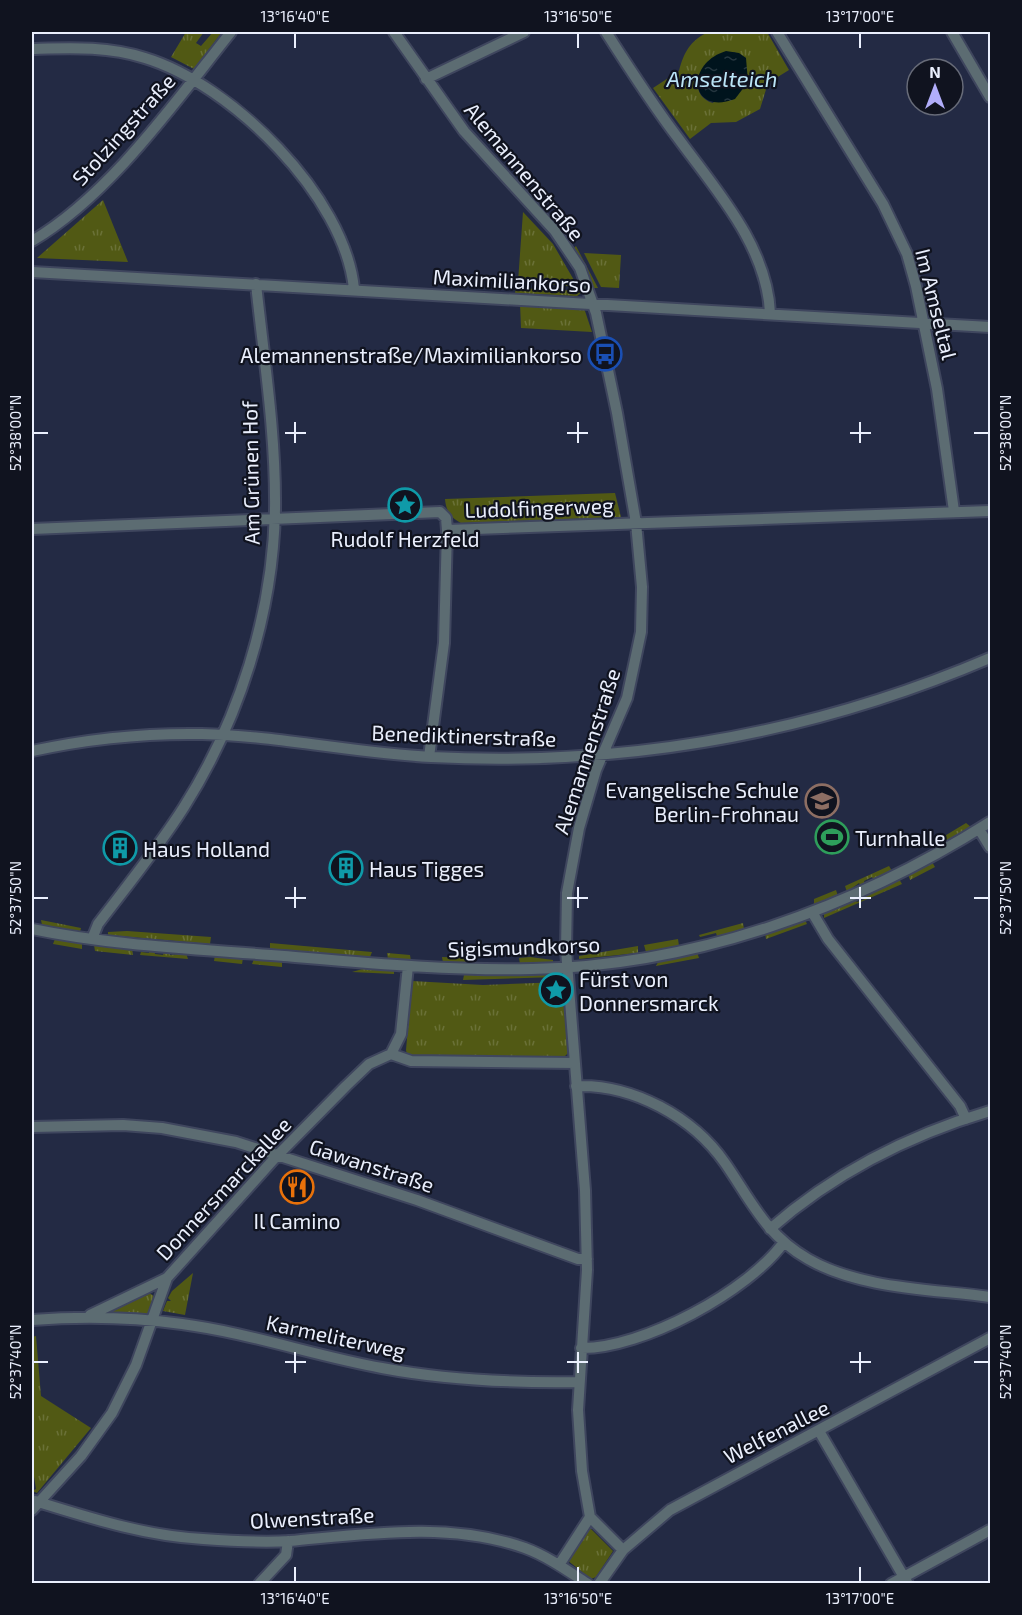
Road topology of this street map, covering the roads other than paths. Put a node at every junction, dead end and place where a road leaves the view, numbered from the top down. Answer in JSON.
{"nodes":[{"id":1,"x":231,"y":32,"type":"edge"},
{"id":2,"x":394,"y":32,"type":"edge"},
{"id":3,"x":524,"y":32,"type":"edge"},
{"id":4,"x":606,"y":32,"type":"edge"},
{"id":5,"x":777,"y":32,"type":"edge"},
{"id":6,"x":952,"y":32,"type":"edge"},
{"id":7,"x":32,"y":48,"type":"edge"},
{"id":8,"x":426,"y":79,"type":"junction"},
{"id":9,"x":194,"y":80,"type":"junction"},
{"id":10,"x":990,"y":97,"type":"edge"},
{"id":11,"x":32,"y":241,"type":"edge"},
{"id":12,"x":32,"y":272,"type":"edge"},
{"id":13,"x":256,"y":284,"type":"junction"},
{"id":14,"x":354,"y":289,"type":"junction"},
{"id":15,"x":593,"y":304,"type":"junction"},
{"id":16,"x":770,"y":313,"type":"junction"},
{"id":17,"x":923,"y":322,"type":"junction"},
{"id":18,"x":990,"y":327,"type":"edge"},
{"id":19,"x":954,"y":511,"type":"junction"},
{"id":20,"x":990,"y":511,"type":"edge"},
{"id":21,"x":275,"y":518,"type":"junction"},
{"id":22,"x":636,"y":524,"type":"junction"},
{"id":23,"x":32,"y":529,"type":"edge"},
{"id":24,"x":447,"y":530,"type":"junction"},
{"id":25,"x":990,"y":658,"type":"edge"},
{"id":26,"x":222,"y":735,"type":"junction"},
{"id":27,"x":32,"y":751,"type":"edge"},
{"id":28,"x":602,"y":756,"type":"junction"},
{"id":29,"x":429,"y":757,"type":"junction"},
{"id":30,"x":990,"y":822,"type":"edge"},
{"id":31,"x":979,"y":829,"type":"junction"},
{"id":32,"x":990,"y":847,"type":"edge"},
{"id":33,"x":812,"y":912,"type":"junction"},
{"id":34,"x":32,"y":929,"type":"edge"},
{"id":35,"x":92,"y":939,"type":"junction"},
{"id":36,"x":408,"y":966,"type":"junction"},
{"id":37,"x":568,"y":967,"type":"junction"},
{"id":38,"x":391,"y":1054,"type":"junction"},
{"id":39,"x":575,"y":1063,"type":"junction"},
{"id":40,"x":576,"y":1086,"type":"junction"},
{"id":41,"x":990,"y":1111,"type":"edge"},
{"id":42,"x":966,"y":1119,"type":"junction"},
{"id":43,"x":32,"y":1127,"type":"edge"},
{"id":44,"x":278,"y":1154,"type":"junction"},
{"id":45,"x":770,"y":1229,"type":"junction"},
{"id":46,"x":784,"y":1242,"type":"junction"},
{"id":47,"x":587,"y":1259,"type":"junction"},
{"id":48,"x":167,"y":1278,"type":"junction"},
{"id":49,"x":990,"y":1297,"type":"edge"},
{"id":50,"x":87,"y":1317,"type":"junction"},
{"id":51,"x":32,"y":1320,"type":"edge"},
{"id":52,"x":152,"y":1321,"type":"junction"},
{"id":53,"x":990,"y":1338,"type":"edge"},
{"id":54,"x":581,"y":1348,"type":"junction"},
{"id":55,"x":578,"y":1382,"type":"junction"},
{"id":56,"x":819,"y":1431,"type":"junction"},
{"id":57,"x":34,"y":1504,"type":"edge"},
{"id":58,"x":590,"y":1517,"type":"junction"},
{"id":59,"x":990,"y":1530,"type":"edge"},
{"id":60,"x":288,"y":1541,"type":"junction"},
{"id":61,"x":623,"y":1550,"type":"junction"},
{"id":62,"x":559,"y":1565,"type":"junction"},
{"id":63,"x":906,"y":1580,"type":"edge"},
{"id":64,"x":259,"y":1584,"type":"edge"},
{"id":65,"x":588,"y":1584,"type":"edge"},
{"id":66,"x":599,"y":1584,"type":"edge"},
{"id":67,"x":891,"y":1584,"type":"edge"}],
"edges":[{"from":1,"to":9,"type":"street","name":"Stolzingstraße"},
{"from":2,"to":8,"type":"street","name":"Alemannenstraße"},
{"from":3,"to":8,"type":"street"},
{"from":4,"to":16,"type":"street"},
{"from":5,"to":17,"type":"street","name":"Im Amseltal"},
{"from":6,"to":10,"type":"street"},
{"from":7,"to":9,"type":"street"},
{"from":8,"to":15,"type":"street","name":"Alemannenstraße"},
{"from":9,"to":11,"type":"street","name":"Stolzingstraße"},
{"from":9,"to":14,"type":"street"},
{"from":12,"to":13,"type":"street","name":"Maximiliankorso"},
{"from":13,"to":14,"type":"street","name":"Maximiliankorso"},
{"from":13,"to":21,"type":"street","name":"Am Grünen Hof"},
{"from":14,"to":15,"type":"street","name":"Maximiliankorso"},
{"from":15,"to":16,"type":"street","name":"Maximiliankorso"},
{"from":15,"to":22,"type":"street","name":"Alemannenstraße"},
{"from":16,"to":17,"type":"street","name":"Maximiliankorso"},
{"from":17,"to":18,"type":"street","name":"Maximiliankorso"},
{"from":17,"to":19,"type":"street","name":"Im Amseltal"},
{"from":19,"to":20,"type":"street","name":"Ludolfingerweg"},
{"from":19,"to":22,"type":"street","name":"Ludolfingerweg"},
{"from":21,"to":23,"type":"street","name":"Ludolfingerweg"},
{"from":21,"to":24,"type":"street","name":"Ludolfingerweg"},
{"from":21,"to":26,"type":"street","name":"Am Grünen Hof"},
{"from":22,"to":24,"type":"street","name":"Ludolfingerweg"},
{"from":22,"to":28,"type":"street","name":"Alemannenstraße"},
{"from":24,"to":29,"type":"street"},
{"from":25,"to":28,"type":"street","name":"Benediktinerstraße"},
{"from":26,"to":27,"type":"street","name":"Benediktinerstraße"},
{"from":26,"to":29,"type":"street","name":"Benediktinerstraße"},
{"from":26,"to":35,"type":"street","name":"Am Grünen Hof"},
{"from":28,"to":29,"type":"street","name":"Benediktinerstraße"},
{"from":28,"to":37,"type":"street","name":"Alemannenstraße"},
{"from":30,"to":31,"type":"street","name":"Sigismundkorso"},
{"from":31,"to":32,"type":"street"},
{"from":31,"to":33,"type":"street","name":"Sigismundkorso"},
{"from":33,"to":37,"type":"street","name":"Sigismundkorso"},
{"from":33,"to":42,"type":"street"},
{"from":34,"to":35,"type":"street","name":"Sigismundkorso"},
{"from":35,"to":36,"type":"street","name":"Sigismundkorso"},
{"from":36,"to":37,"type":"street","name":"Sigismundkorso"},
{"from":36,"to":38,"type":"street"},
{"from":37,"to":39,"type":"street","name":"Alemannenstraße"},
{"from":38,"to":39,"type":"street"},
{"from":38,"to":44,"type":"street","name":"Donnersmarckallee"},
{"from":39,"to":40,"type":"street","name":"Alemannenstraße"},
{"from":40,"to":45,"type":"street"},
{"from":40,"to":47,"type":"street","name":"Alemannenstraße"},
{"from":41,"to":42,"type":"street"},
{"from":42,"to":45,"type":"street"},
{"from":43,"to":44,"type":"street","name":"Gawanstraße"},
{"from":44,"to":47,"type":"street","name":"Gawanstraße"},
{"from":44,"to":48,"type":"street","name":"Donnersmarckallee"},
{"from":45,"to":46,"type":"street"},
{"from":46,"to":49,"type":"street"},
{"from":46,"to":54,"type":"street"},
{"from":47,"to":54,"type":"street","name":"Alemannenstraße"},
{"from":48,"to":50,"type":"street","name":"Karmeliterweg"},
{"from":48,"to":52,"type":"street","name":"Donnersmarckallee"},
{"from":50,"to":51,"type":"street","name":"Karmeliterweg"},
{"from":50,"to":52,"type":"street","name":"Karmeliterweg"},
{"from":52,"to":55,"type":"street","name":"Karmeliterweg"},
{"from":52,"to":57,"type":"street","name":"Donnersmarckallee"},
{"from":53,"to":56,"type":"street","name":"Welfenallee"},
{"from":54,"to":55,"type":"street","name":"Alemannenstraße"},
{"from":55,"to":58,"type":"street","name":"Alemannenstraße"},
{"from":56,"to":61,"type":"street","name":"Welfenallee"},
{"from":56,"to":63,"type":"street"},
{"from":57,"to":60,"type":"street","name":"Olwenstraße"},
{"from":58,"to":61,"type":"street"},
{"from":58,"to":62,"type":"street"},
{"from":59,"to":63,"type":"street"},
{"from":60,"to":62,"type":"street","name":"Olwenstraße"},
{"from":60,"to":64,"type":"street"},
{"from":61,"to":66,"type":"street","name":"Welfenallee"},
{"from":62,"to":65,"type":"street","name":"Olwenstraße"},
{"from":63,"to":67,"type":"street"}]}
